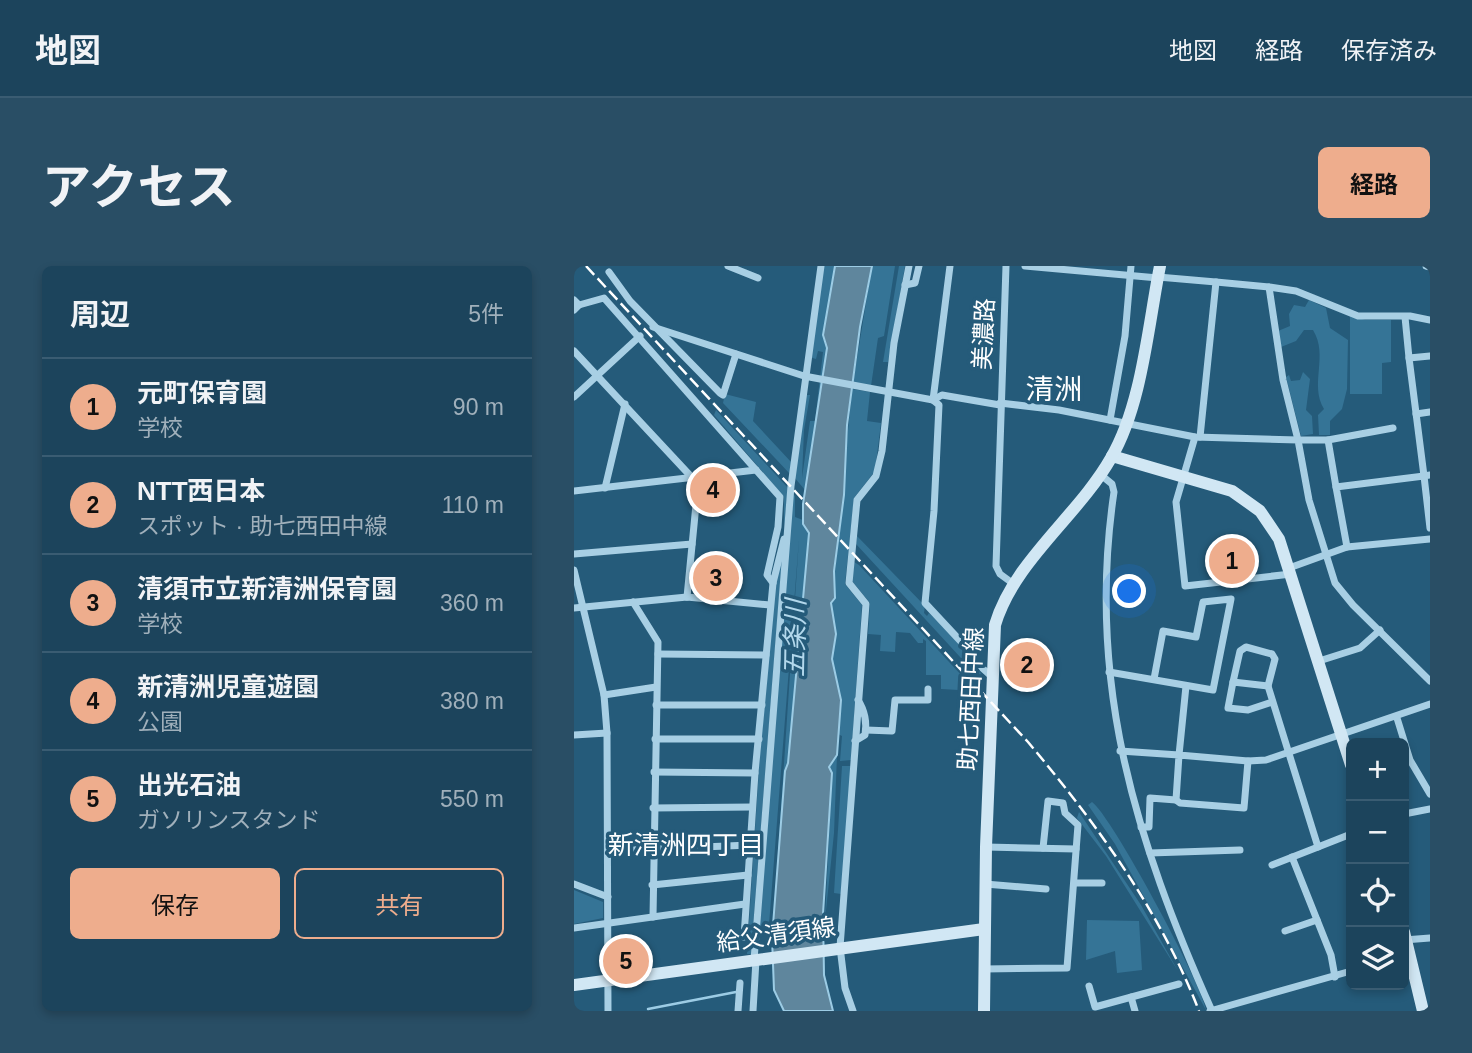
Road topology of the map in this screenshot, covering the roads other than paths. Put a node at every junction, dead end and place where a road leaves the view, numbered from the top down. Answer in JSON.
{"nodes":[{"id":1,"x":728,"y":266,"type":"edge"},
{"id":2,"x":821,"y":266,"type":"edge"},
{"id":3,"x":909,"y":266,"type":"edge"},
{"id":4,"x":919,"y":266,"type":"edge"},
{"id":5,"x":950,"y":266,"type":"edge"},
{"id":6,"x":1006,"y":266,"type":"edge"},
{"id":7,"x":1025,"y":266,"type":"edge"},
{"id":8,"x":1131,"y":266,"type":"edge"},
{"id":9,"x":1062,"y":268,"type":"edge"},
{"id":10,"x":608,"y":272,"type":"dead end"},
{"id":11,"x":1159,"y":274,"type":"edge"},
{"id":12,"x":1130,"y":275,"type":"junction"},
{"id":13,"x":758,"y":278,"type":"dead end"},
{"id":14,"x":1216,"y":282,"type":"junction"},
{"id":15,"x":905,"y":285,"type":"junction"},
{"id":16,"x":1269,"y":287,"type":"junction"},
{"id":17,"x":576,"y":305,"type":"edge"},
{"id":18,"x":1405,"y":317,"type":"junction"},
{"id":19,"x":1430,"y":320,"type":"edge"},
{"id":20,"x":653,"y":327,"type":"junction"},
{"id":21,"x":640,"y":336,"type":"junction"},
{"id":22,"x":574,"y":351,"type":"edge"},
{"id":23,"x":736,"y":354,"type":"junction"},
{"id":24,"x":1430,"y":356,"type":"edge"},
{"id":25,"x":1409,"y":358,"type":"junction"},
{"id":26,"x":597,"y":376,"type":"junction"},
{"id":27,"x":806,"y":376,"type":"junction"},
{"id":28,"x":885,"y":393,"type":"junction"},
{"id":29,"x":574,"y":397,"type":"edge"},
{"id":30,"x":933,"y":400,"type":"junction"},
{"id":31,"x":625,"y":404,"type":"junction"},
{"id":32,"x":1000,"y":404,"type":"junction"},
{"id":33,"x":1430,"y":412,"type":"edge"},
{"id":34,"x":1416,"y":414,"type":"junction"},
{"id":35,"x":1110,"y":420,"type":"junction"},
{"id":36,"x":1126,"y":425,"type":"junction"},
{"id":37,"x":1393,"y":428,"type":"dead end"},
{"id":38,"x":1197,"y":437,"type":"junction"},
{"id":39,"x":1298,"y":440,"type":"junction"},
{"id":40,"x":1328,"y":440,"type":"junction"},
{"id":41,"x":1112,"y":456,"type":"junction"},
{"id":42,"x":756,"y":470,"type":"junction"},
{"id":43,"x":1101,"y":475,"type":"junction"},
{"id":44,"x":1427,"y":475,"type":"edge"},
{"id":45,"x":1183,"y":477,"type":"junction"},
{"id":46,"x":692,"y":478,"type":"junction"},
{"id":47,"x":1336,"y":487,"type":"junction"},
{"id":48,"x":605,"y":488,"type":"junction"},
{"id":49,"x":574,"y":491,"type":"edge"},
{"id":50,"x":1430,"y":528,"type":"edge"},
{"id":51,"x":788,"y":533,"type":"junction"},
{"id":52,"x":1430,"y":539,"type":"edge"},
{"id":53,"x":692,"y":544,"type":"junction"},
{"id":54,"x":1347,"y":547,"type":"junction"},
{"id":55,"x":574,"y":554,"type":"edge"},
{"id":56,"x":1325,"y":555,"type":"junction"},
{"id":57,"x":574,"y":570,"type":"edge"},
{"id":58,"x":1290,"y":571,"type":"junction"},
{"id":59,"x":773,"y":583,"type":"junction"},
{"id":60,"x":1204,"y":584,"type":"junction"},
{"id":61,"x":1015,"y":585,"type":"junction"},
{"id":62,"x":687,"y":597,"type":"junction"},
{"id":63,"x":633,"y":602,"type":"junction"},
{"id":64,"x":1203,"y":603,"type":"junction"},
{"id":65,"x":770,"y":605,"type":"junction"},
{"id":66,"x":584,"y":607,"type":"junction"},
{"id":67,"x":574,"y":608,"type":"edge"},
{"id":68,"x":1380,"y":630,"type":"junction"},
{"id":69,"x":658,"y":653,"type":"junction"},
{"id":70,"x":766,"y":654,"type":"junction"},
{"id":71,"x":1319,"y":661,"type":"junction"},
{"id":72,"x":1109,"y":672,"type":"junction"},
{"id":73,"x":991,"y":676,"type":"junction"},
{"id":74,"x":1154,"y":679,"type":"junction"},
{"id":75,"x":1430,"y":681,"type":"edge"},
{"id":76,"x":1233,"y":682,"type":"junction"},
{"id":77,"x":1186,"y":685,"type":"junction"},
{"id":78,"x":1268,"y":686,"type":"junction"},
{"id":79,"x":656,"y":687,"type":"junction"},
{"id":80,"x":928,"y":689,"type":"dead end"},
{"id":81,"x":604,"y":695,"type":"junction"},
{"id":82,"x":858,"y":700,"type":"junction"},
{"id":83,"x":1272,"y":702,"type":"junction"},
{"id":84,"x":1430,"y":704,"type":"edge"},
{"id":85,"x":656,"y":705,"type":"junction"},
{"id":86,"x":762,"y":705,"type":"junction"},
{"id":87,"x":1397,"y":718,"type":"junction"},
{"id":88,"x":866,"y":730,"type":"junction"},
{"id":89,"x":607,"y":733,"type":"junction"},
{"id":90,"x":574,"y":735,"type":"edge"},
{"id":91,"x":1342,"y":735,"type":"junction"},
{"id":92,"x":759,"y":739,"type":"junction"},
{"id":93,"x":655,"y":740,"type":"junction"},
{"id":94,"x":855,"y":741,"type":"junction"},
{"id":95,"x":1346,"y":748,"type":"edge"},
{"id":96,"x":1120,"y":751,"type":"junction"},
{"id":97,"x":1288,"y":752,"type":"junction"},
{"id":98,"x":1179,"y":755,"type":"junction"},
{"id":99,"x":1248,"y":761,"type":"junction"},
{"id":100,"x":654,"y":772,"type":"junction"},
{"id":101,"x":755,"y":772,"type":"junction"},
{"id":102,"x":1430,"y":794,"type":"edge"},
{"id":103,"x":1177,"y":800,"type":"junction"},
{"id":104,"x":752,"y":807,"type":"junction"},
{"id":105,"x":653,"y":808,"type":"junction"},
{"id":106,"x":1430,"y":809,"type":"edge"},
{"id":107,"x":1409,"y":813,"type":"edge"},
{"id":108,"x":1141,"y":827,"type":"junction"},
{"id":109,"x":1346,"y":836,"type":"edge"},
{"id":110,"x":750,"y":845,"type":"junction"},
{"id":111,"x":1318,"y":846,"type":"junction"},
{"id":112,"x":986,"y":847,"type":"junction"},
{"id":113,"x":1043,"y":848,"type":"junction"},
{"id":114,"x":652,"y":849,"type":"junction"},
{"id":115,"x":1076,"y":849,"type":"junction"},
{"id":116,"x":1240,"y":850,"type":"dead end"},
{"id":117,"x":608,"y":851,"type":"junction"},
{"id":118,"x":1150,"y":853,"type":"junction"},
{"id":119,"x":1292,"y":857,"type":"junction"},
{"id":120,"x":1272,"y":865,"type":"dead end"},
{"id":121,"x":748,"y":875,"type":"junction"},
{"id":122,"x":1076,"y":883,"type":"junction"},
{"id":123,"x":1102,"y":883,"type":"dead end"},
{"id":124,"x":574,"y":884,"type":"edge"},
{"id":125,"x":652,"y":884,"type":"junction"},
{"id":126,"x":985,"y":884,"type":"junction"},
{"id":127,"x":1046,"y":889,"type":"dead end"},
{"id":128,"x":608,"y":897,"type":"junction"},
{"id":129,"x":745,"y":904,"type":"junction"},
{"id":130,"x":653,"y":916,"type":"junction"},
{"id":131,"x":1317,"y":920,"type":"junction"},
{"id":132,"x":608,"y":923,"type":"junction"},
{"id":133,"x":574,"y":928,"type":"edge"},
{"id":134,"x":984,"y":929,"type":"junction"},
{"id":135,"x":1285,"y":931,"type":"dead end"},
{"id":136,"x":744,"y":937,"type":"dead end"},
{"id":137,"x":1409,"y":937,"type":"edge"},
{"id":138,"x":1430,"y":938,"type":"edge"},
{"id":139,"x":837,"y":947,"type":"junction"},
{"id":140,"x":1409,"y":956,"type":"edge"},
{"id":141,"x":756,"y":960,"type":"junction"},
{"id":142,"x":984,"y":969,"type":"junction"},
{"id":143,"x":1346,"y":973,"type":"edge"},
{"id":144,"x":1335,"y":977,"type":"junction"},
{"id":145,"x":609,"y":980,"type":"junction"},
{"id":146,"x":740,"y":983,"type":"dead end"},
{"id":147,"x":1179,"y":984,"type":"dead end"},
{"id":148,"x":574,"y":985,"type":"edge"},
{"id":149,"x":1089,"y":986,"type":"dead end"},
{"id":150,"x":1131,"y":998,"type":"junction"},
{"id":151,"x":608,"y":1011,"type":"edge"},
{"id":152,"x":738,"y":1011,"type":"edge"},
{"id":153,"x":753,"y":1011,"type":"edge"},
{"id":154,"x":853,"y":1011,"type":"edge"},
{"id":155,"x":984,"y":1011,"type":"edge"},
{"id":156,"x":1135,"y":1011,"type":"edge"},
{"id":157,"x":1211,"y":1011,"type":"edge"},
{"id":158,"x":1423,"y":1011,"type":"edge"}],
"edges":[{"from":1,"to":13,"type":"street"},
{"from":2,"to":27,"type":"street"},
{"from":3,"to":15,"type":"street"},
{"from":4,"to":15,"type":"street"},
{"from":5,"to":30,"type":"street"},
{"from":6,"to":32,"type":"street","name":"美濃路"},
{"from":7,"to":9,"type":"street"},
{"from":8,"to":12,"type":"street"},
{"from":9,"to":12,"type":"street"},
{"from":10,"to":20,"type":"street"},
{"from":11,"to":12,"type":"street"},
{"from":11,"to":14,"type":"street"},
{"from":11,"to":36,"type":"main road","name":"助七西田中線"},
{"from":12,"to":35,"type":"street"},
{"from":14,"to":16,"type":"street"},
{"from":14,"to":38,"type":"street"},
{"from":15,"to":28,"type":"street"},
{"from":16,"to":18,"type":"street"},
{"from":16,"to":39,"type":"street"},
{"from":17,"to":21,"type":"street"},
{"from":18,"to":19,"type":"street"},
{"from":18,"to":25,"type":"street"},
{"from":20,"to":23,"type":"street"},
{"from":20,"to":23,"type":"street"},
{"from":21,"to":26,"type":"street"},
{"from":21,"to":42,"type":"street"},
{"from":22,"to":26,"type":"street"},
{"from":23,"to":27,"type":"street"},
{"from":24,"to":25,"type":"street"},
{"from":25,"to":34,"type":"street"},
{"from":26,"to":29,"type":"street"},
{"from":26,"to":31,"type":"street"},
{"from":27,"to":28,"type":"street"},
{"from":27,"to":51,"type":"street"},
{"from":28,"to":30,"type":"street"},
{"from":28,"to":82,"type":"street"},
{"from":30,"to":32,"type":"street"},
{"from":30,"to":73,"type":"street"},
{"from":31,"to":46,"type":"street"},
{"from":31,"to":48,"type":"street"},
{"from":32,"to":35,"type":"street"},
{"from":32,"to":61,"type":"street","name":"美濃路"},
{"from":33,"to":34,"type":"street"},
{"from":34,"to":44,"type":"street"},
{"from":35,"to":36,"type":"street"},
{"from":36,"to":38,"type":"street"},
{"from":36,"to":41,"type":"main road","name":"助七西田中線"},
{"from":37,"to":40,"type":"street"},
{"from":38,"to":39,"type":"street"},
{"from":38,"to":45,"type":"street"},
{"from":39,"to":40,"type":"street"},
{"from":39,"to":56,"type":"street"},
{"from":40,"to":47,"type":"street"},
{"from":41,"to":43,"type":"main road","name":"助七西田中線"},
{"from":41,"to":45,"type":"main road"},
{"from":42,"to":46,"type":"street"},
{"from":42,"to":59,"type":"street"},
{"from":43,"to":61,"type":"main road","name":"助七西田中線"},
{"from":43,"to":72,"type":"street"},
{"from":44,"to":47,"type":"street"},
{"from":44,"to":50,"type":"street"},
{"from":45,"to":58,"type":"main road"},
{"from":45,"to":60,"type":"street"},
{"from":46,"to":48,"type":"street"},
{"from":46,"to":53,"type":"street"},
{"from":47,"to":54,"type":"street"},
{"from":48,"to":49,"type":"street"},
{"from":51,"to":59,"type":"street"},
{"from":51,"to":141,"type":"street"},
{"from":52,"to":54,"type":"street"},
{"from":53,"to":55,"type":"street"},
{"from":53,"to":62,"type":"street"},
{"from":54,"to":56,"type":"street"},
{"from":56,"to":58,"type":"street"},
{"from":56,"to":68,"type":"street"},
{"from":57,"to":66,"type":"street"},
{"from":58,"to":60,"type":"street"},
{"from":58,"to":71,"type":"main road"},
{"from":59,"to":65,"type":"street"},
{"from":60,"to":64,"type":"street"},
{"from":61,"to":73,"type":"main road","name":"助七西田中線"},
{"from":62,"to":63,"type":"street"},
{"from":62,"to":65,"type":"street"},
{"from":63,"to":66,"type":"street"},
{"from":63,"to":69,"type":"street"},
{"from":64,"to":74,"type":"street"},
{"from":64,"to":77,"type":"street"},
{"from":65,"to":70,"type":"street"},
{"from":66,"to":67,"type":"street"},
{"from":66,"to":81,"type":"street"},
{"from":68,"to":71,"type":"street"},
{"from":68,"to":75,"type":"street"},
{"from":69,"to":70,"type":"street"},
{"from":69,"to":79,"type":"street"},
{"from":70,"to":86,"type":"street"},
{"from":71,"to":91,"type":"main road"},
{"from":72,"to":74,"type":"street"},
{"from":72,"to":96,"type":"street"},
{"from":73,"to":112,"type":"main road","name":"助七西田中線"},
{"from":74,"to":77,"type":"street"},
{"from":76,"to":78,"type":"street"},
{"from":76,"to":78,"type":"street"},
{"from":76,"to":83,"type":"street"},
{"from":77,"to":98,"type":"street"},
{"from":78,"to":83,"type":"street"},
{"from":79,"to":81,"type":"street"},
{"from":79,"to":85,"type":"street"},
{"from":80,"to":88,"type":"street"},
{"from":81,"to":89,"type":"street"},
{"from":82,"to":88,"type":"street"},
{"from":82,"to":94,"type":"street"},
{"from":83,"to":97,"type":"street"},
{"from":84,"to":87,"type":"street"},
{"from":85,"to":86,"type":"street"},
{"from":85,"to":93,"type":"street"},
{"from":86,"to":92,"type":"street"},
{"from":87,"to":91,"type":"street"},
{"from":87,"to":102,"type":"street"},
{"from":88,"to":94,"type":"street"},
{"from":89,"to":90,"type":"street"},
{"from":89,"to":117,"type":"street"},
{"from":91,"to":95,"type":"main road"},
{"from":91,"to":97,"type":"street"},
{"from":92,"to":93,"type":"street"},
{"from":92,"to":101,"type":"street"},
{"from":93,"to":100,"type":"street"},
{"from":94,"to":139,"type":"street"},
{"from":96,"to":98,"type":"street"},
{"from":96,"to":108,"type":"street"},
{"from":97,"to":99,"type":"street"},
{"from":97,"to":111,"type":"street"},
{"from":98,"to":99,"type":"street"},
{"from":98,"to":103,"type":"street"},
{"from":99,"to":103,"type":"street"},
{"from":100,"to":101,"type":"street"},
{"from":100,"to":105,"type":"street"},
{"from":101,"to":104,"type":"street"},
{"from":103,"to":108,"type":"street"},
{"from":104,"to":105,"type":"street"},
{"from":104,"to":110,"type":"street"},
{"from":105,"to":114,"type":"street"},
{"from":106,"to":107,"type":"street"},
{"from":108,"to":118,"type":"street"},
{"from":109,"to":111,"type":"street"},
{"from":110,"to":114,"type":"street"},
{"from":110,"to":121,"type":"street"},
{"from":111,"to":119,"type":"street"},
{"from":112,"to":113,"type":"street"},
{"from":112,"to":126,"type":"main road","name":"助七西田中線"},
{"from":113,"to":115,"type":"street"},
{"from":113,"to":115,"type":"street"},
{"from":114,"to":117,"type":"street"},
{"from":114,"to":125,"type":"street"},
{"from":115,"to":122,"type":"street"},
{"from":116,"to":118,"type":"street"},
{"from":117,"to":128,"type":"street"},
{"from":118,"to":157,"type":"street"},
{"from":119,"to":120,"type":"street"},
{"from":119,"to":131,"type":"street"},
{"from":121,"to":125,"type":"street"},
{"from":121,"to":129,"type":"street"},
{"from":122,"to":123,"type":"street"},
{"from":122,"to":142,"type":"street"},
{"from":124,"to":128,"type":"street"},
{"from":125,"to":130,"type":"street"},
{"from":126,"to":127,"type":"street"},
{"from":126,"to":134,"type":"main road","name":"助七西田中線"},
{"from":128,"to":132,"type":"street"},
{"from":129,"to":130,"type":"street"},
{"from":129,"to":136,"type":"street"},
{"from":130,"to":132,"type":"street"},
{"from":131,"to":135,"type":"street"},
{"from":131,"to":144,"type":"street"},
{"from":132,"to":133,"type":"street"},
{"from":132,"to":145,"type":"street"},
{"from":134,"to":139,"type":"main road","name":"給父清須線"},
{"from":134,"to":142,"type":"main road","name":"助七西田中線"},
{"from":137,"to":138,"type":"street"},
{"from":139,"to":141,"type":"main road","name":"給父清須線"},
{"from":139,"to":154,"type":"street"},
{"from":140,"to":158,"type":"main road"},
{"from":141,"to":145,"type":"main road","name":"給父清須線"},
{"from":141,"to":153,"type":"street"},
{"from":142,"to":155,"type":"main road","name":"助七西田中線"},
{"from":143,"to":144,"type":"street"},
{"from":144,"to":157,"type":"street"},
{"from":145,"to":148,"type":"main road","name":"給父清須線"},
{"from":145,"to":151,"type":"street"},
{"from":146,"to":152,"type":"street"},
{"from":147,"to":150,"type":"street"},
{"from":149,"to":150,"type":"street"},
{"from":150,"to":156,"type":"street"}]}
